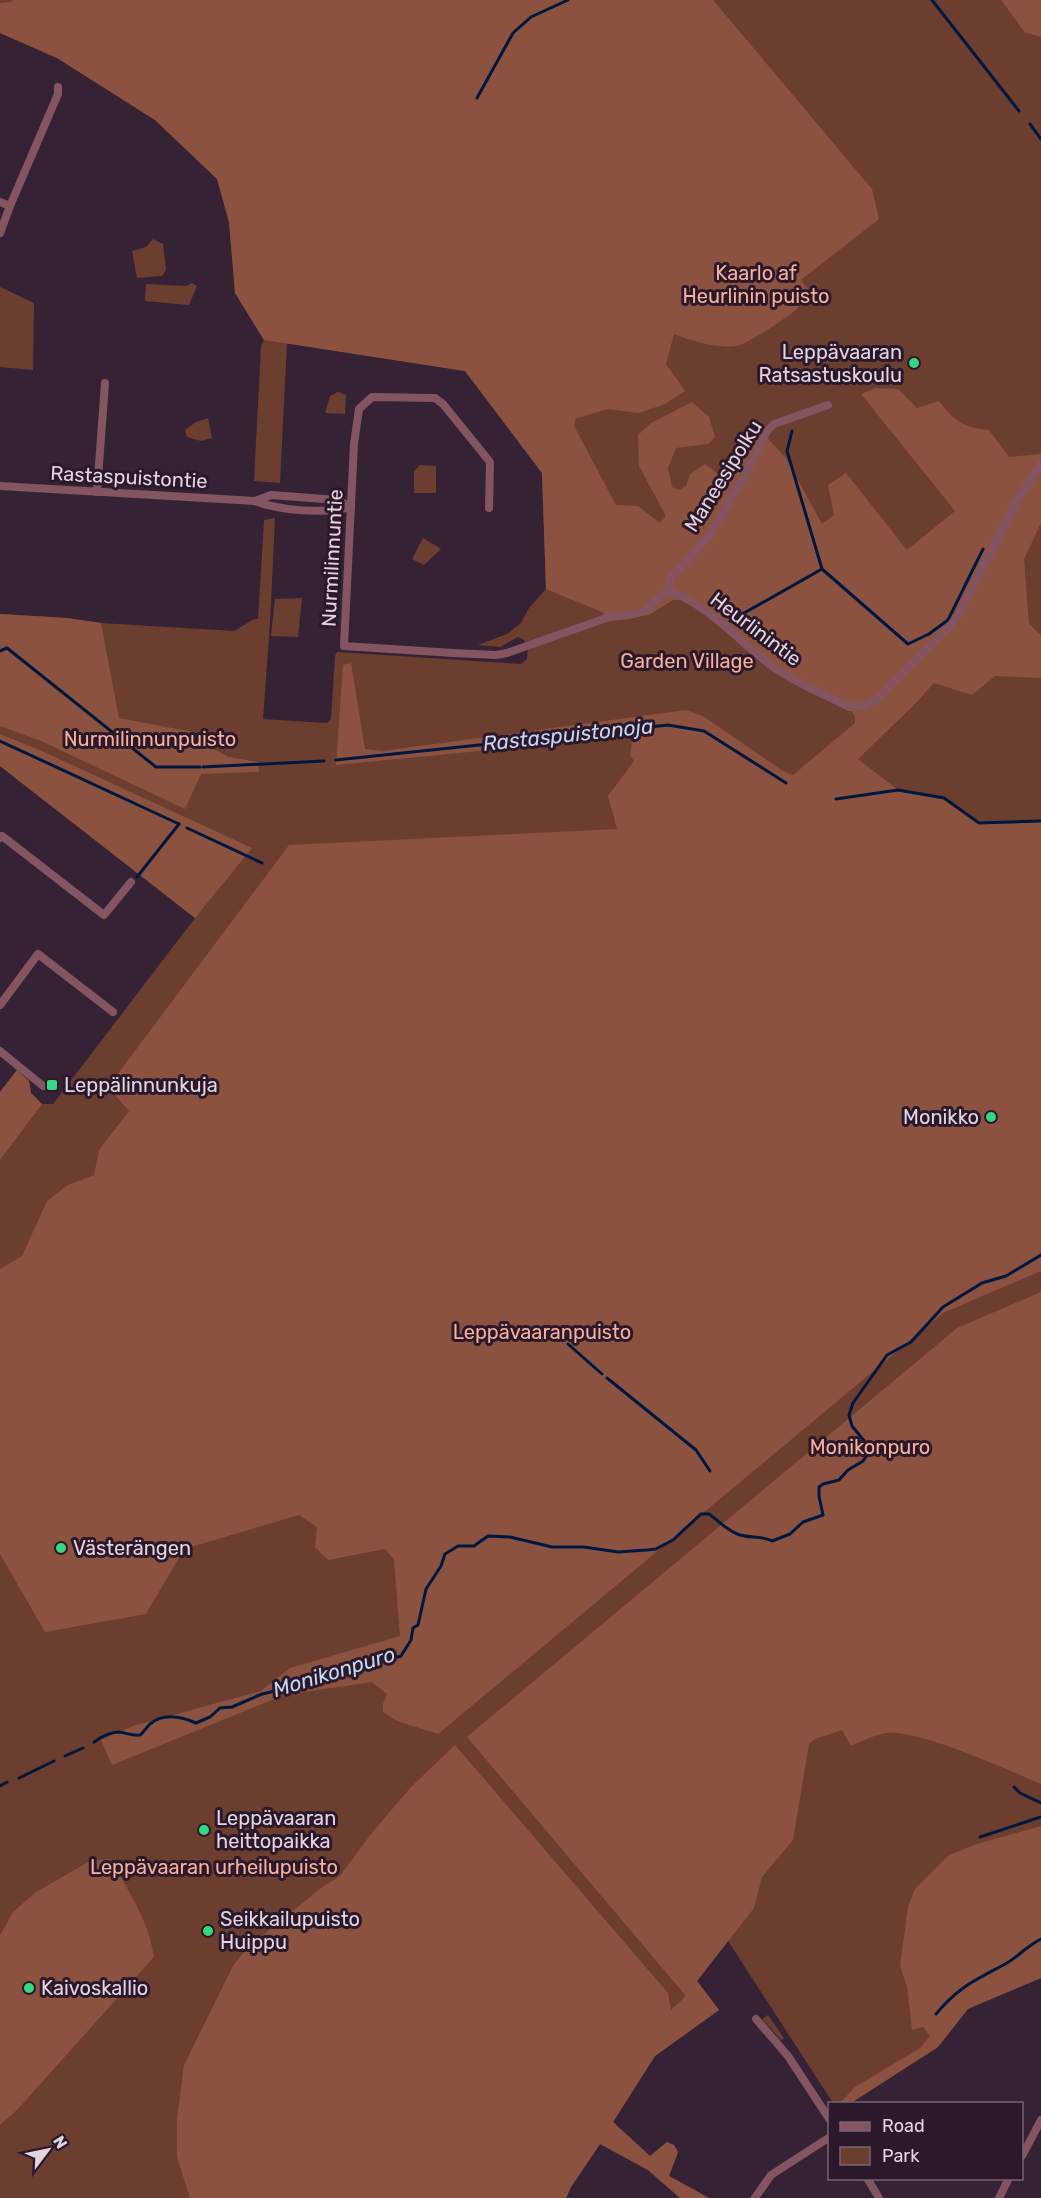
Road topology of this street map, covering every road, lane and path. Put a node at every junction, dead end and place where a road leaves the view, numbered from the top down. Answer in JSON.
{"nodes":[{"id":1,"x":58,"y":87,"type":"dead end"},
{"id":2,"x":0,"y":202,"type":"edge"},
{"id":3,"x":10,"y":206,"type":"junction"},
{"id":4,"x":0,"y":233,"type":"edge"},
{"id":5,"x":105,"y":383,"type":"dead end"},
{"id":6,"x":828,"y":405,"type":"dead end"},
{"id":7,"x":1041,"y":464,"type":"edge"},
{"id":8,"x":0,"y":486,"type":"edge"},
{"id":9,"x":97,"y":492,"type":"junction"},
{"id":10,"x":351,"y":507,"type":"junction"},
{"id":11,"x":489,"y":508,"type":"dead end"},
{"id":12,"x":668,"y":590,"type":"junction"},
{"id":13,"x":0,"y":838,"type":"edge"},
{"id":14,"x":131,"y":882,"type":"dead end"},
{"id":15,"x":0,"y":1005,"type":"edge"},
{"id":16,"x":113,"y":1012,"type":"dead end"},
{"id":17,"x":0,"y":1051,"type":"edge"},
{"id":18,"x":44,"y":1086,"type":"dead end"},
{"id":19,"x":756,"y":2019,"type":"dead end"},
{"id":20,"x":828,"y":2117,"type":"edge"},
{"id":21,"x":1041,"y":2120,"type":"edge"},
{"id":22,"x":828,"y":2138,"type":"edge"},
{"id":23,"x":1023,"y":2154,"type":"edge"},
{"id":24,"x":868,"y":2180,"type":"edge"},
{"id":25,"x":1009,"y":2180,"type":"edge"},
{"id":26,"x":755,"y":2198,"type":"edge"},
{"id":27,"x":879,"y":2198,"type":"edge"},
{"id":28,"x":999,"y":2198,"type":"edge"}],
"edges":[{"from":1,"to":3,"type":"street"},
{"from":2,"to":3,"type":"street"},
{"from":3,"to":4,"type":"street"},
{"from":5,"to":9,"type":"street"},
{"from":6,"to":12,"type":"street","name":"Maneesipolku"},
{"from":7,"to":12,"type":"street","name":"Heurlinintie"},
{"from":8,"to":9,"type":"street","name":"Rastaspuistontie"},
{"from":9,"to":10,"type":"street","name":"Rastaspuistontie"},
{"from":10,"to":11,"type":"street","name":"Nurmilinnuntie"},
{"from":10,"to":12,"type":"street","name":"Nurmilinnuntie"},
{"from":13,"to":14,"type":"street"},
{"from":15,"to":16,"type":"street"},
{"from":17,"to":18,"type":"street"},
{"from":19,"to":20,"type":"street"},
{"from":21,"to":23,"type":"street"},
{"from":22,"to":26,"type":"street"},
{"from":24,"to":27,"type":"street"},
{"from":25,"to":28,"type":"street"}]}
